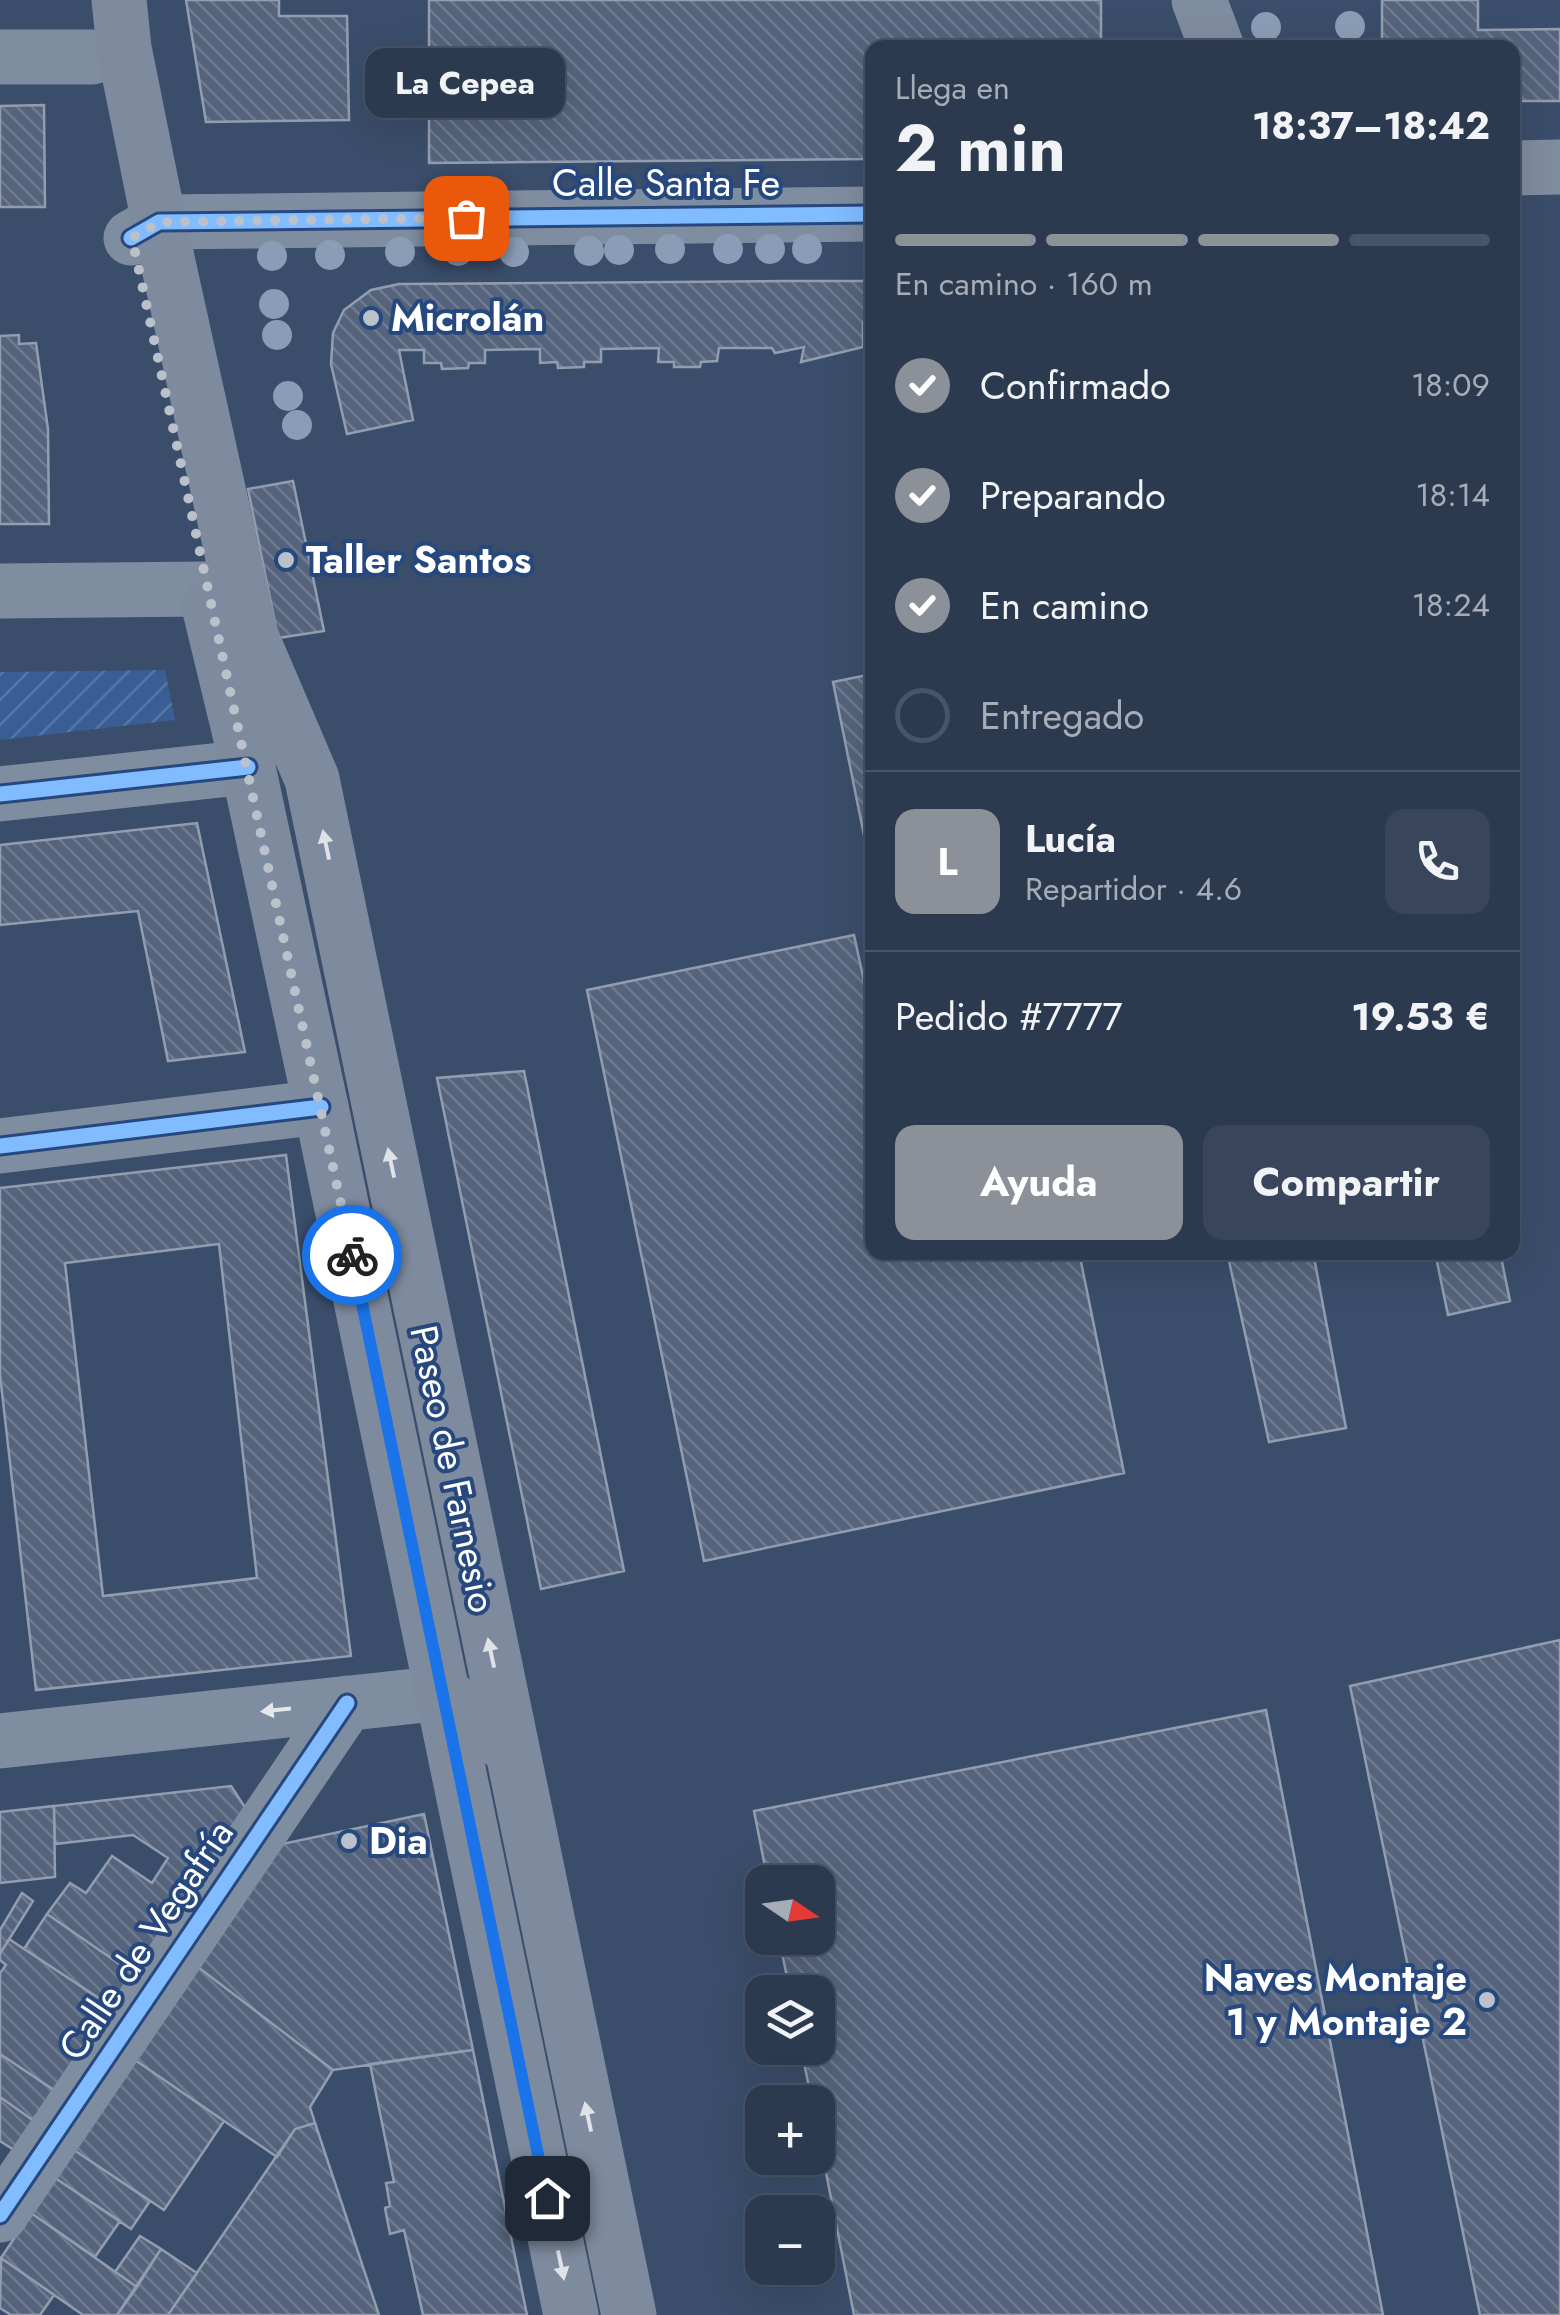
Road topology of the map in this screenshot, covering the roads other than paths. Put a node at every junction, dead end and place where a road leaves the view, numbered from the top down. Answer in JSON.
{"nodes":[{"id":1,"x":86,"y":0,"type":"edge"},
{"id":2,"x":119,"y":0,"type":"edge"},
{"id":3,"x":1200,"y":0,"type":"edge"},
{"id":4,"x":1214,"y":40,"type":"edge"},
{"id":5,"x":0,"y":57,"type":"edge"},
{"id":6,"x":92,"y":57,"type":"junction"},
{"id":7,"x":1560,"y":167,"type":"edge"},
{"id":8,"x":1520,"y":168,"type":"edge"},
{"id":9,"x":865,"y":214,"type":"edge"},
{"id":10,"x":146,"y":230,"type":"junction"},
{"id":11,"x":205,"y":588,"type":"junction"},
{"id":12,"x":0,"y":591,"type":"edge"},
{"id":13,"x":248,"y":767,"type":"junction"},
{"id":14,"x":0,"y":794,"type":"edge"},
{"id":15,"x":321,"y":1107,"type":"junction"},
{"id":16,"x":0,"y":1146,"type":"edge"},
{"id":17,"x":443,"y":1693,"type":"junction"},
{"id":18,"x":347,"y":1703,"type":"junction"},
{"id":19,"x":0,"y":1741,"type":"edge"},
{"id":20,"x":511,"y":1749,"type":"junction"},
{"id":21,"x":0,"y":2214,"type":"edge"},
{"id":22,"x":571,"y":2315,"type":"edge"},
{"id":23,"x":629,"y":2315,"type":"edge"}],
"edges":[{"from":1,"to":6,"type":"main road","name":"Paseo de Farnesio"},
{"from":2,"to":10,"type":"main road","name":"Paseo de Farnesio"},
{"from":3,"to":4,"type":"street"},
{"from":5,"to":6,"type":"street"},
{"from":6,"to":10,"type":"main road","name":"Paseo de Farnesio"},
{"from":7,"to":8,"type":"street"},
{"from":9,"to":10,"type":"street","name":"Calle Santa Fe"},
{"from":10,"to":11,"type":"main road","name":"Paseo de Farnesio"},
{"from":20,"to":10,"type":"main road","name":"Paseo de Farnesio","one_way":true},
{"from":11,"to":12,"type":"street"},
{"from":11,"to":13,"type":"main road","name":"Paseo de Farnesio"},
{"from":13,"to":14,"type":"street"},
{"from":13,"to":15,"type":"main road","name":"Paseo de Farnesio"},
{"from":15,"to":16,"type":"street"},
{"from":15,"to":17,"type":"main road","name":"Paseo de Farnesio"},
{"from":17,"to":18,"type":"street"},
{"from":17,"to":20,"type":"street"},
{"from":17,"to":22,"type":"main road","name":"Paseo de Farnesio","one_way":true},
{"from":18,"to":19,"type":"street","one_way":true},
{"from":18,"to":21,"type":"street","name":"Calle de Vegafría"},
{"from":23,"to":20,"type":"main road","name":"Paseo de Farnesio","one_way":true}]}
